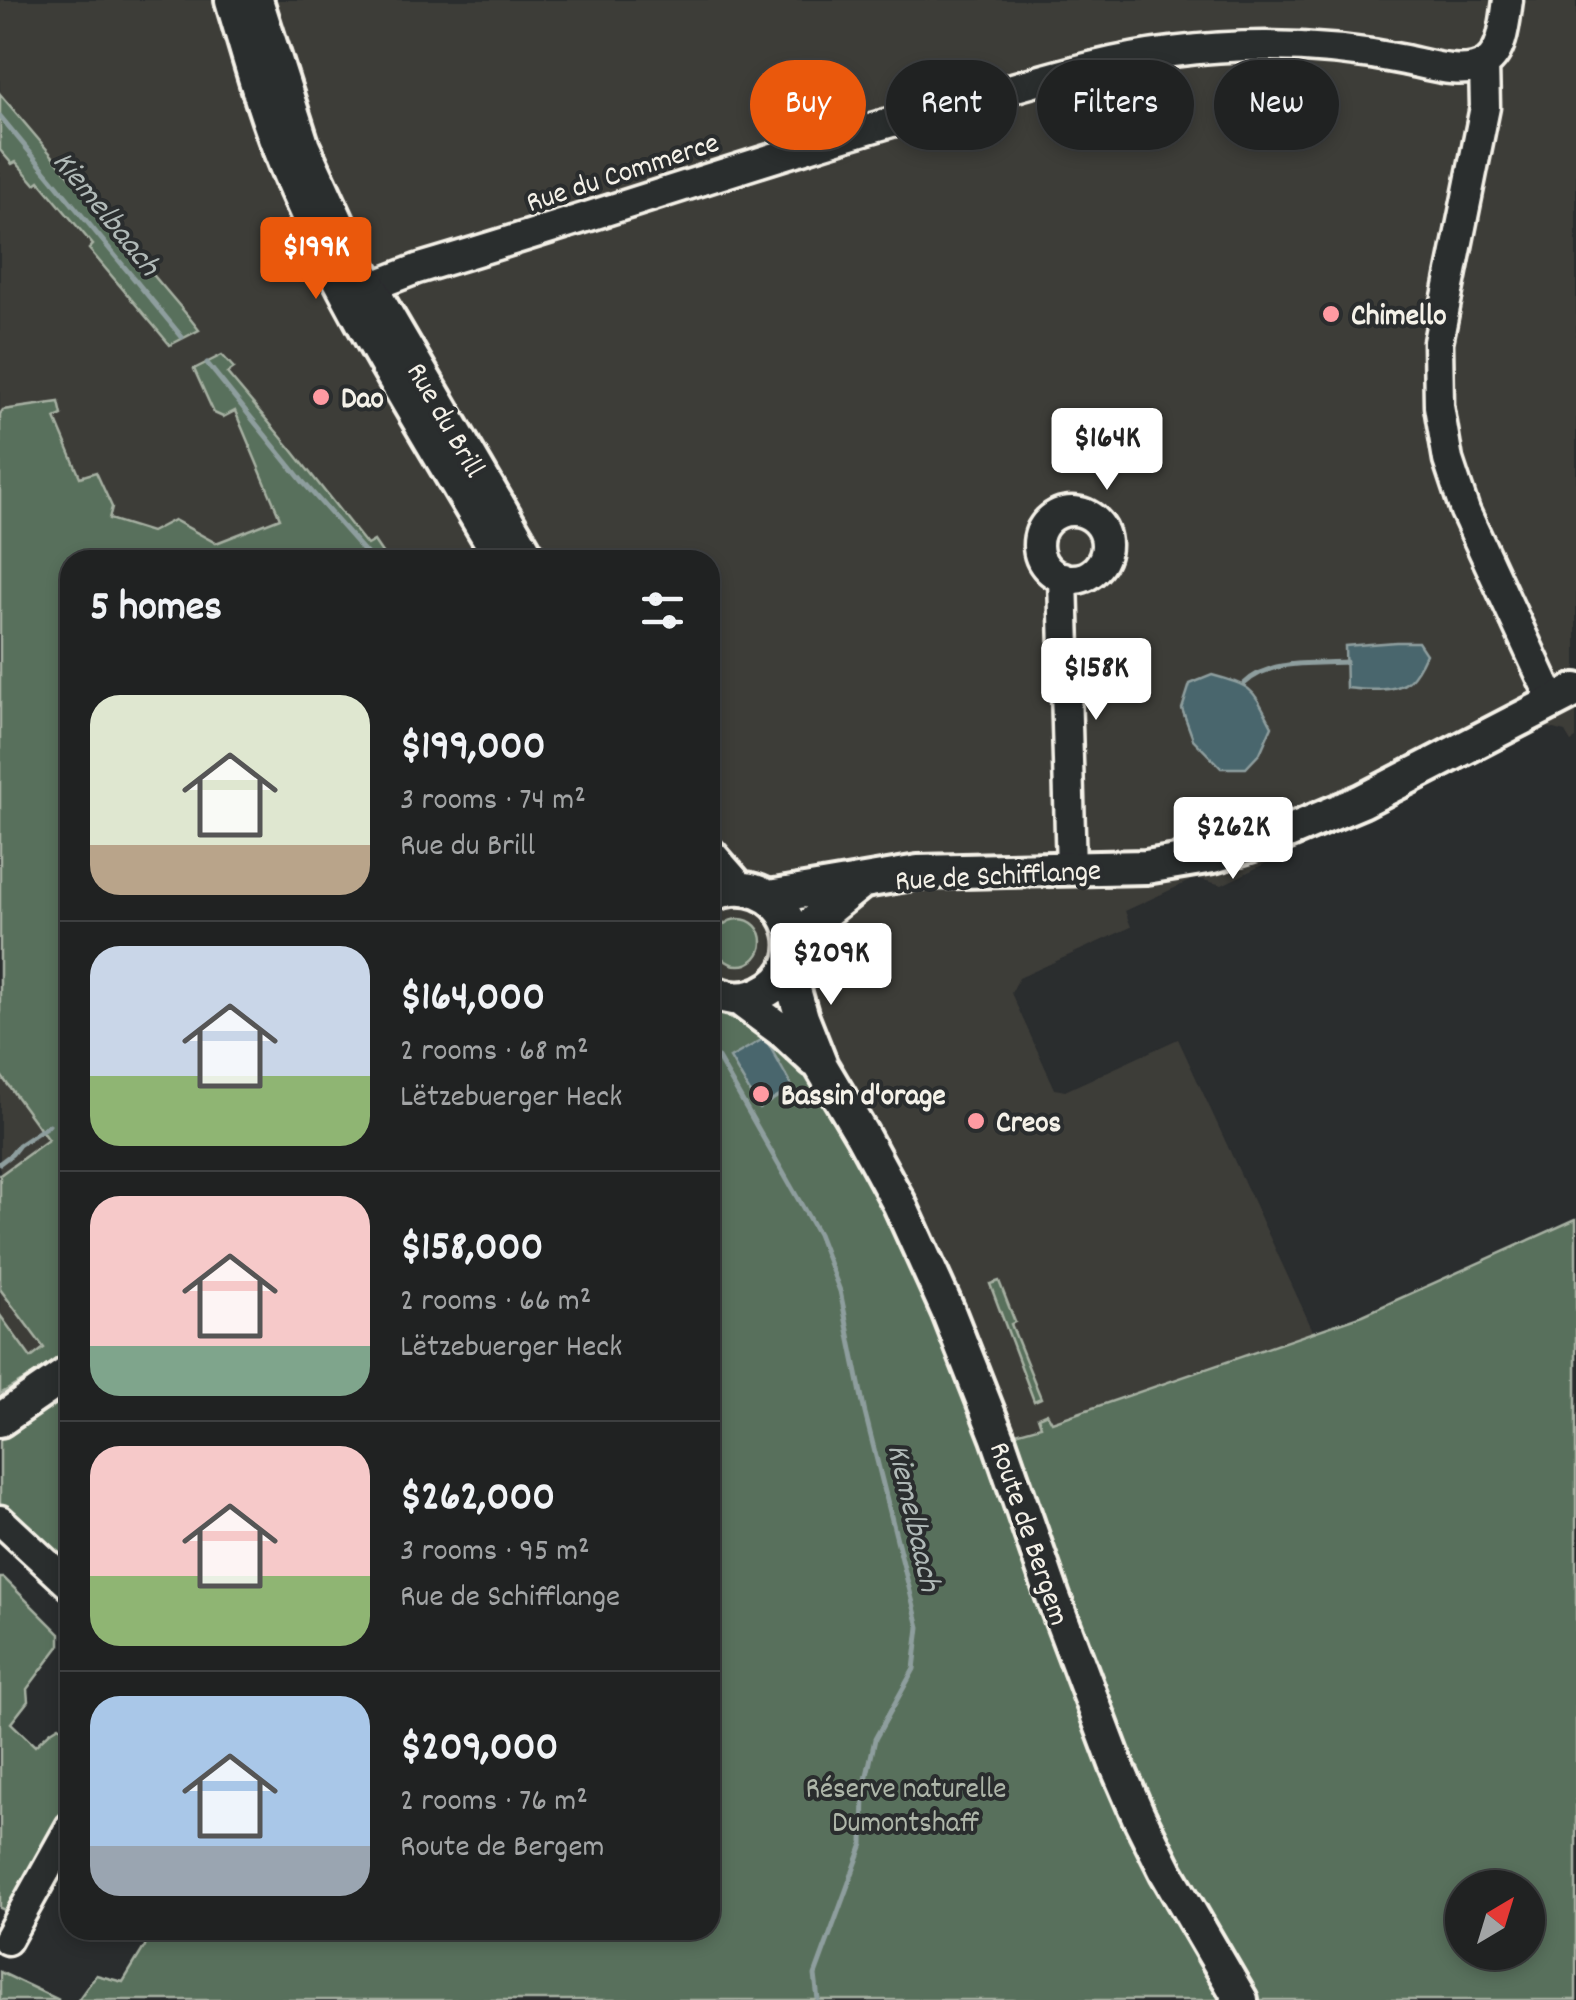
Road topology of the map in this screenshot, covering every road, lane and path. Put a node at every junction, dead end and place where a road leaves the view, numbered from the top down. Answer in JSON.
{"nodes":[{"id":1,"x":232,"y":0,"type":"edge"},
{"id":2,"x":256,"y":0,"type":"edge"},
{"id":3,"x":1508,"y":0,"type":"edge"},
{"id":4,"x":1484,"y":65,"type":"junction"},
{"id":5,"x":370,"y":287,"type":"junction"},
{"id":6,"x":496,"y":550,"type":"edge"},
{"id":7,"x":524,"y":550,"type":"edge"},
{"id":8,"x":1063,"y":577,"type":"dead end"},
{"id":9,"x":1564,"y":696,"type":"edge"},
{"id":10,"x":720,"y":868,"type":"edge"},
{"id":11,"x":1072,"y":870,"type":"junction"},
{"id":12,"x":862,"y":882,"type":"junction"},
{"id":13,"x":739,"y":893,"type":"edge"},
{"id":14,"x":791,"y":955,"type":"junction"},
{"id":15,"x":725,"y":995,"type":"edge"},
{"id":16,"x":821,"y":1066,"type":"junction"},
{"id":17,"x":60,"y":1379,"type":"edge"},
{"id":18,"x":0,"y":1420,"type":"edge"},
{"id":19,"x":0,"y":1520,"type":"edge"},
{"id":20,"x":60,"y":1576,"type":"edge"},
{"id":21,"x":60,"y":1845,"type":"edge"},
{"id":22,"x":6,"y":1940,"type":"dead end"},
{"id":23,"x":1241,"y":2000,"type":"edge"}],
"edges":[{"from":1,"to":6,"type":"main road","name":"Rue du Brill"},
{"from":2,"to":5,"type":"main road","name":"Rue du Brill"},
{"from":3,"to":4,"type":"street"},
{"from":4,"to":5,"type":"street","name":"Rue du Commerce"},
{"from":4,"to":9,"type":"street"},
{"from":5,"to":7,"type":"main road","name":"Rue du Brill"},
{"from":8,"to":11,"type":"street"},
{"from":9,"to":11,"type":"main road","name":"Rue de Schifflange"},
{"from":10,"to":13,"type":"main road"},
{"from":11,"to":12,"type":"main road","name":"Rue de Schifflange"},
{"from":12,"to":13,"type":"main road","name":"Rue de Schifflange"},
{"from":12,"to":14,"type":"main road","name":"Rue de Schifflange"},
{"from":13,"to":14,"type":"main road","name":"Route de Bergem"},
{"from":14,"to":15,"type":"main road","name":"Rue de Schifflange"},
{"from":14,"to":16,"type":"main road","name":"Route de Bergem"},
{"from":15,"to":16,"type":"main road","name":"Route de Bergem"},
{"from":16,"to":23,"type":"main road","name":"Route de Bergem"},
{"from":17,"to":18,"type":"main road"},
{"from":19,"to":20,"type":"street"},
{"from":21,"to":22,"type":"street"}]}
